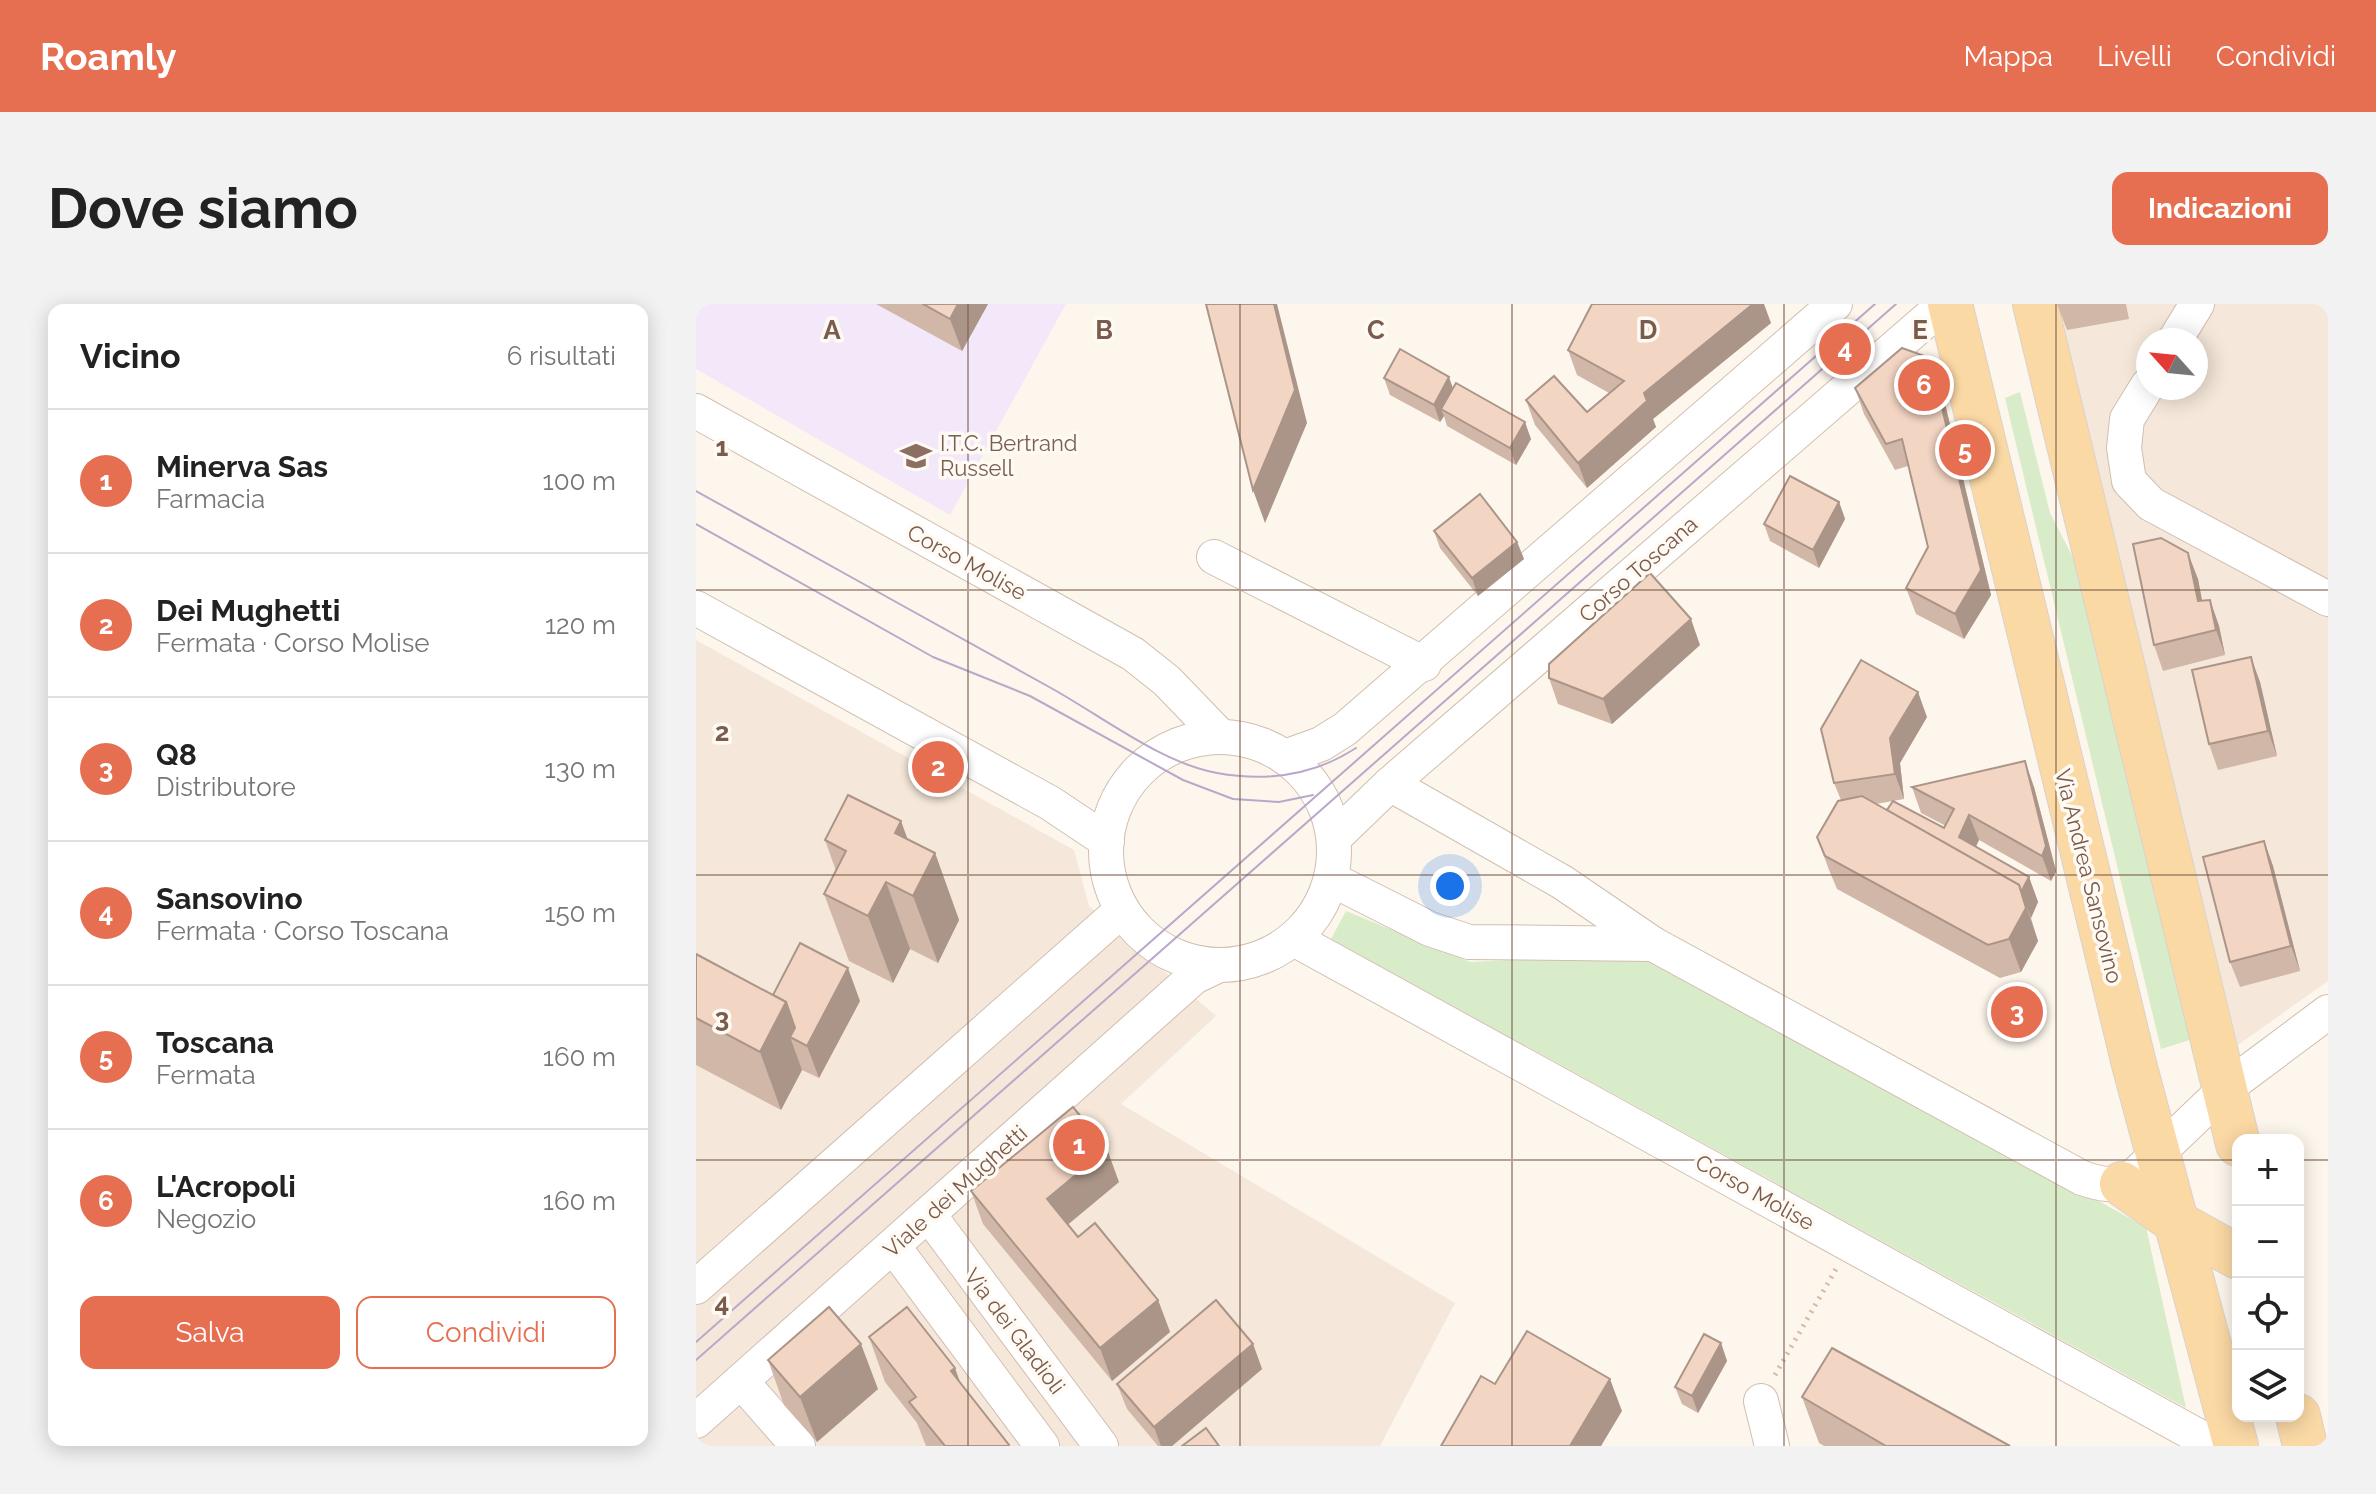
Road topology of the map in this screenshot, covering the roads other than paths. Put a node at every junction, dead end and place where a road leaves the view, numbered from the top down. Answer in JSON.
{"nodes":[{"id":1,"x":1835,"y":304,"type":"edge"},
{"id":2,"x":1948,"y":304,"type":"edge"},
{"id":3,"x":2035,"y":304,"type":"edge"},
{"id":4,"x":2197,"y":304,"type":"edge"},
{"id":5,"x":2182,"y":328,"type":"edge"},
{"id":6,"x":2139,"y":400,"type":"edge"},
{"id":7,"x":696,"y":411,"type":"edge"},
{"id":8,"x":1214,"y":557,"type":"dead end"},
{"id":9,"x":2328,"y":599,"type":"edge"},
{"id":10,"x":696,"y":608,"type":"edge"},
{"id":11,"x":1424,"y":664,"type":"junction"},
{"id":12,"x":1221,"y":737,"type":"junction"},
{"id":13,"x":1285,"y":757,"type":"junction"},
{"id":14,"x":1390,"y":784,"type":"junction"},
{"id":15,"x":1334,"y":838,"type":"junction"},
{"id":16,"x":1107,"y":841,"type":"junction"},
{"id":17,"x":1331,"y":879,"type":"junction"},
{"id":18,"x":1122,"y":910,"type":"junction"},
{"id":19,"x":1294,"y":939,"type":"junction"},
{"id":20,"x":1653,"y":944,"type":"junction"},
{"id":21,"x":1217,"y":966,"type":"junction"},
{"id":22,"x":2328,"y":1012,"type":"edge"},
{"id":23,"x":2225,"y":1089,"type":"junction"},
{"id":24,"x":2236,"y":1134,"type":"edge"},
{"id":25,"x":2159,"y":1155,"type":"junction"},
{"id":26,"x":2122,"y":1184,"type":"junction"},
{"id":27,"x":929,"y":1215,"type":"junction"},
{"id":28,"x":2179,"y":1224,"type":"junction"},
{"id":29,"x":893,"y":1246,"type":"junction"},
{"id":30,"x":2232,"y":1254,"type":"edge"},
{"id":31,"x":696,"y":1287,"type":"edge"},
{"id":32,"x":741,"y":1381,"type":"junction"},
{"id":33,"x":1761,"y":1401,"type":"road end"},
{"id":34,"x":696,"y":1421,"type":"edge"},
{"id":35,"x":2299,"y":1422,"type":"edge"},
{"id":36,"x":2328,"y":1434,"type":"edge"},
{"id":37,"x":798,"y":1446,"type":"edge"},
{"id":38,"x":1042,"y":1446,"type":"edge"},
{"id":39,"x":1101,"y":1446,"type":"edge"},
{"id":40,"x":1772,"y":1446,"type":"edge"},
{"id":41,"x":2216,"y":1446,"type":"edge"},
{"id":42,"x":2236,"y":1446,"type":"edge"},
{"id":43,"x":2304,"y":1446,"type":"edge"}],
"edges":[{"from":1,"to":11,"type":"street"},
{"from":2,"to":14,"type":"street","name":"Corso Toscana"},
{"from":2,"to":25,"type":"main road","name":"Via Andrea Sansovino"},
{"from":3,"to":23,"type":"main road"},
{"from":4,"to":5,"type":"street"},
{"from":6,"to":9,"type":"street"},
{"from":7,"to":12,"type":"street","name":"Corso Molise"},
{"from":8,"to":11,"type":"street"},
{"from":10,"to":16,"type":"street"},
{"from":11,"to":13,"type":"street"},
{"from":12,"to":13,"type":"street"},
{"from":12,"to":16,"type":"street"},
{"from":13,"to":15,"type":"street"},
{"from":14,"to":15,"type":"street","name":"Corso Toscana"},
{"from":14,"to":20,"type":"street"},
{"from":15,"to":17,"type":"street"},
{"from":16,"to":18,"type":"street"},
{"from":17,"to":19,"type":"street"},
{"from":17,"to":20,"type":"street"},
{"from":18,"to":21,"type":"street"},
{"from":18,"to":31,"type":"street"},
{"from":19,"to":21,"type":"street"},
{"from":19,"to":41,"type":"street","name":"Corso Molise"},
{"from":20,"to":26,"type":"street"},
{"from":21,"to":27,"type":"street","name":"Viale dei Mughetti"},
{"from":22,"to":23,"type":"street"},
{"from":23,"to":24,"type":"main road"},
{"from":23,"to":25,"type":"street"},
{"from":25,"to":26,"type":"street"},
{"from":25,"to":28,"type":"main road","name":"Via Andrea Sansovino"},
{"from":26,"to":28,"type":"main road"},
{"from":27,"to":29,"type":"street","name":"Viale dei Mughetti"},
{"from":27,"to":39,"type":"street","name":"Via dei Gladioli"},
{"from":28,"to":30,"type":"main road"},
{"from":28,"to":42,"type":"main road","name":"Via Andrea Sansovino"},
{"from":29,"to":32,"type":"street","name":"Viale dei Mughetti"},
{"from":29,"to":38,"type":"street"},
{"from":32,"to":34,"type":"street","name":"Viale dei Mughetti"},
{"from":32,"to":37,"type":"street"},
{"from":33,"to":40,"type":"street"},
{"from":35,"to":43,"type":"main road"},
{"from":36,"to":43,"type":"street"}]}
